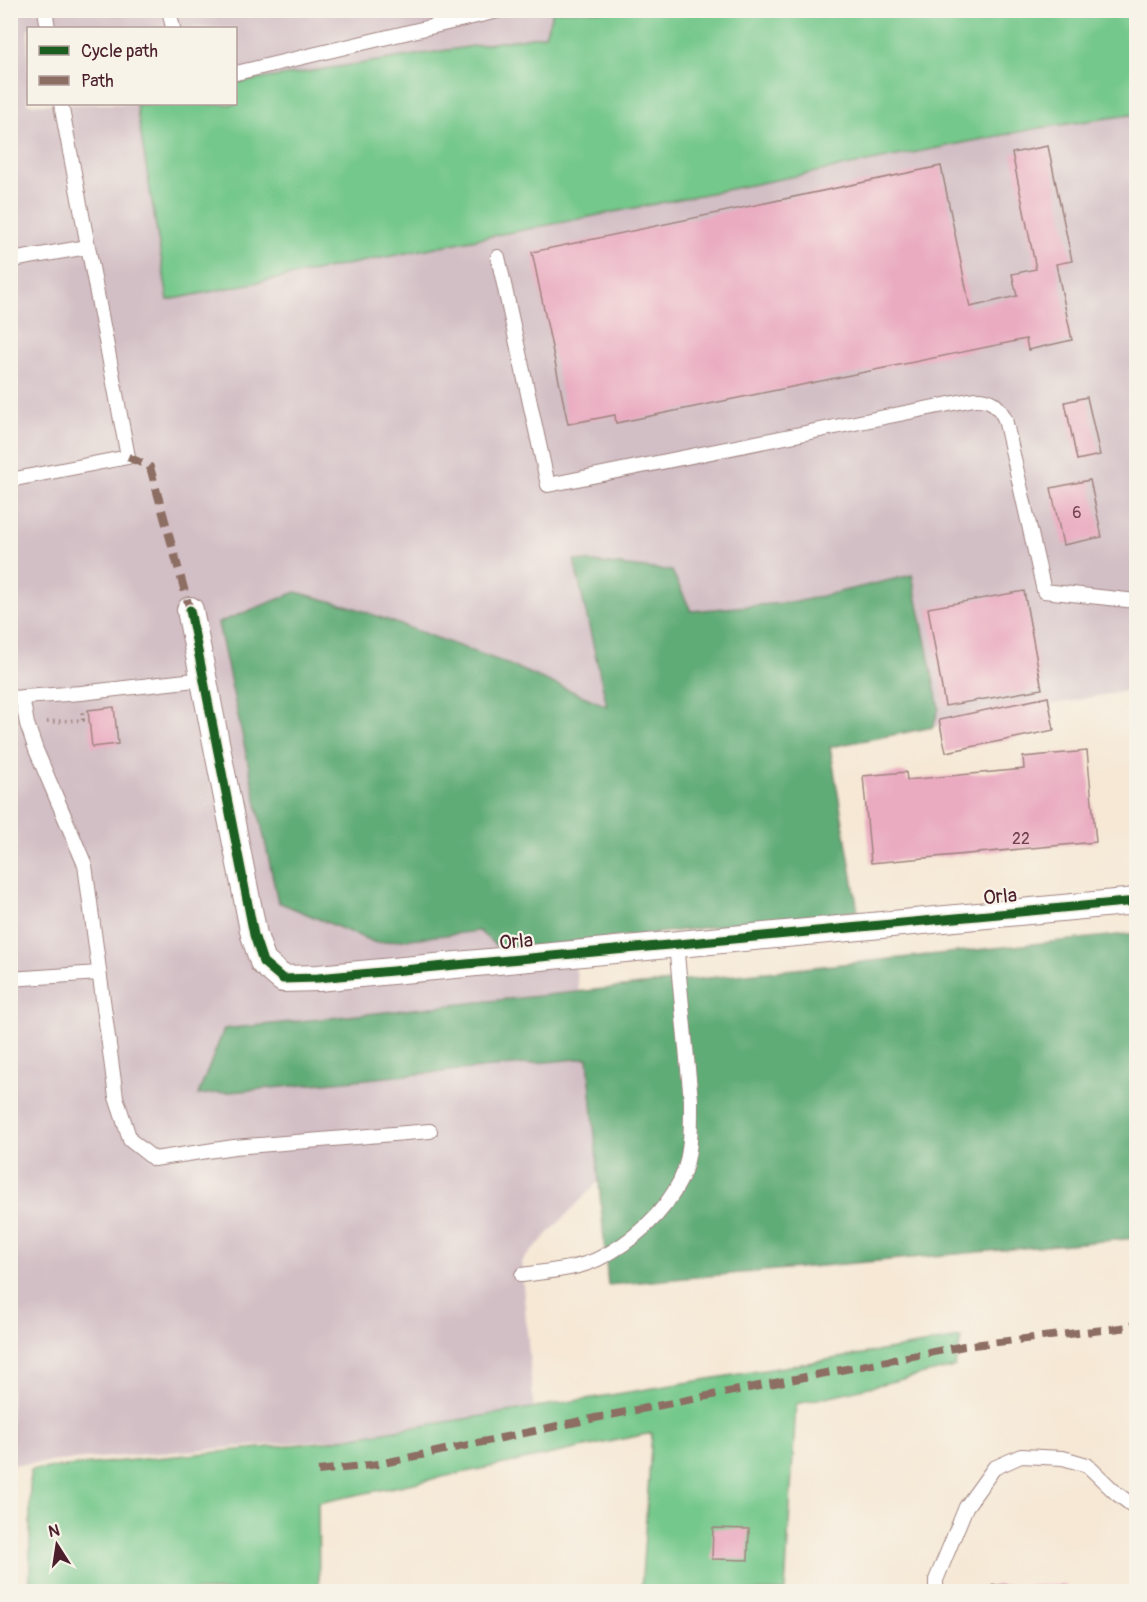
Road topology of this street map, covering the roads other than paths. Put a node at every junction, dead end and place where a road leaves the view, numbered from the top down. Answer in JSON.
{"nodes":[{"id":1,"x":45,"y":10,"type":"edge"},
{"id":2,"x":168,"y":10,"type":"edge"},
{"id":3,"x":502,"y":10,"type":"edge"},
{"id":4,"x":48,"y":27,"type":"edge"},
{"id":5,"x":173,"y":27,"type":"edge"},
{"id":6,"x":237,"y":73,"type":"edge"},
{"id":7,"x":62,"y":105,"type":"edge"},
{"id":8,"x":87,"y":247,"type":"junction"},
{"id":9,"x":498,"y":257,"type":"dead end"},
{"id":10,"x":12,"y":260,"type":"dead end"},
{"id":11,"x":10,"y":480,"type":"edge"},
{"id":12,"x":1137,"y":601,"type":"edge"},
{"id":13,"x":190,"y":610,"type":"dead end"},
{"id":14,"x":204,"y":679,"type":"junction"},
{"id":15,"x":16,"y":697,"type":"edge"},
{"id":16,"x":1137,"y":901,"type":"edge"},
{"id":17,"x":676,"y":944,"type":"junction"},
{"id":18,"x":99,"y":973,"type":"junction"},
{"id":19,"x":10,"y":979,"type":"edge"},
{"id":20,"x":430,"y":1131,"type":"dead end"},
{"id":21,"x":522,"y":1275,"type":"dead end"},
{"id":22,"x":1137,"y":1508,"type":"edge"},
{"id":23,"x":936,"y":1592,"type":"edge"}],
"edges":[{"from":1,"to":4,"type":"lane"},
{"from":2,"to":5,"type":"lane"},
{"from":3,"to":6,"type":"lane"},
{"from":7,"to":8,"type":"lane"},
{"from":8,"to":10,"type":"lane"},
{"from":8,"to":11,"type":"lane"},
{"from":9,"to":12,"type":"lane"},
{"from":13,"to":14,"type":"street","name":"Orla"},
{"from":14,"to":15,"type":"lane"},
{"from":14,"to":17,"type":"street","name":"Orla"},
{"from":15,"to":18,"type":"lane"},
{"from":16,"to":17,"type":"street","name":"Orla"},
{"from":17,"to":21,"type":"lane"},
{"from":18,"to":19,"type":"lane"},
{"from":18,"to":20,"type":"lane"},
{"from":22,"to":23,"type":"lane"}]}
